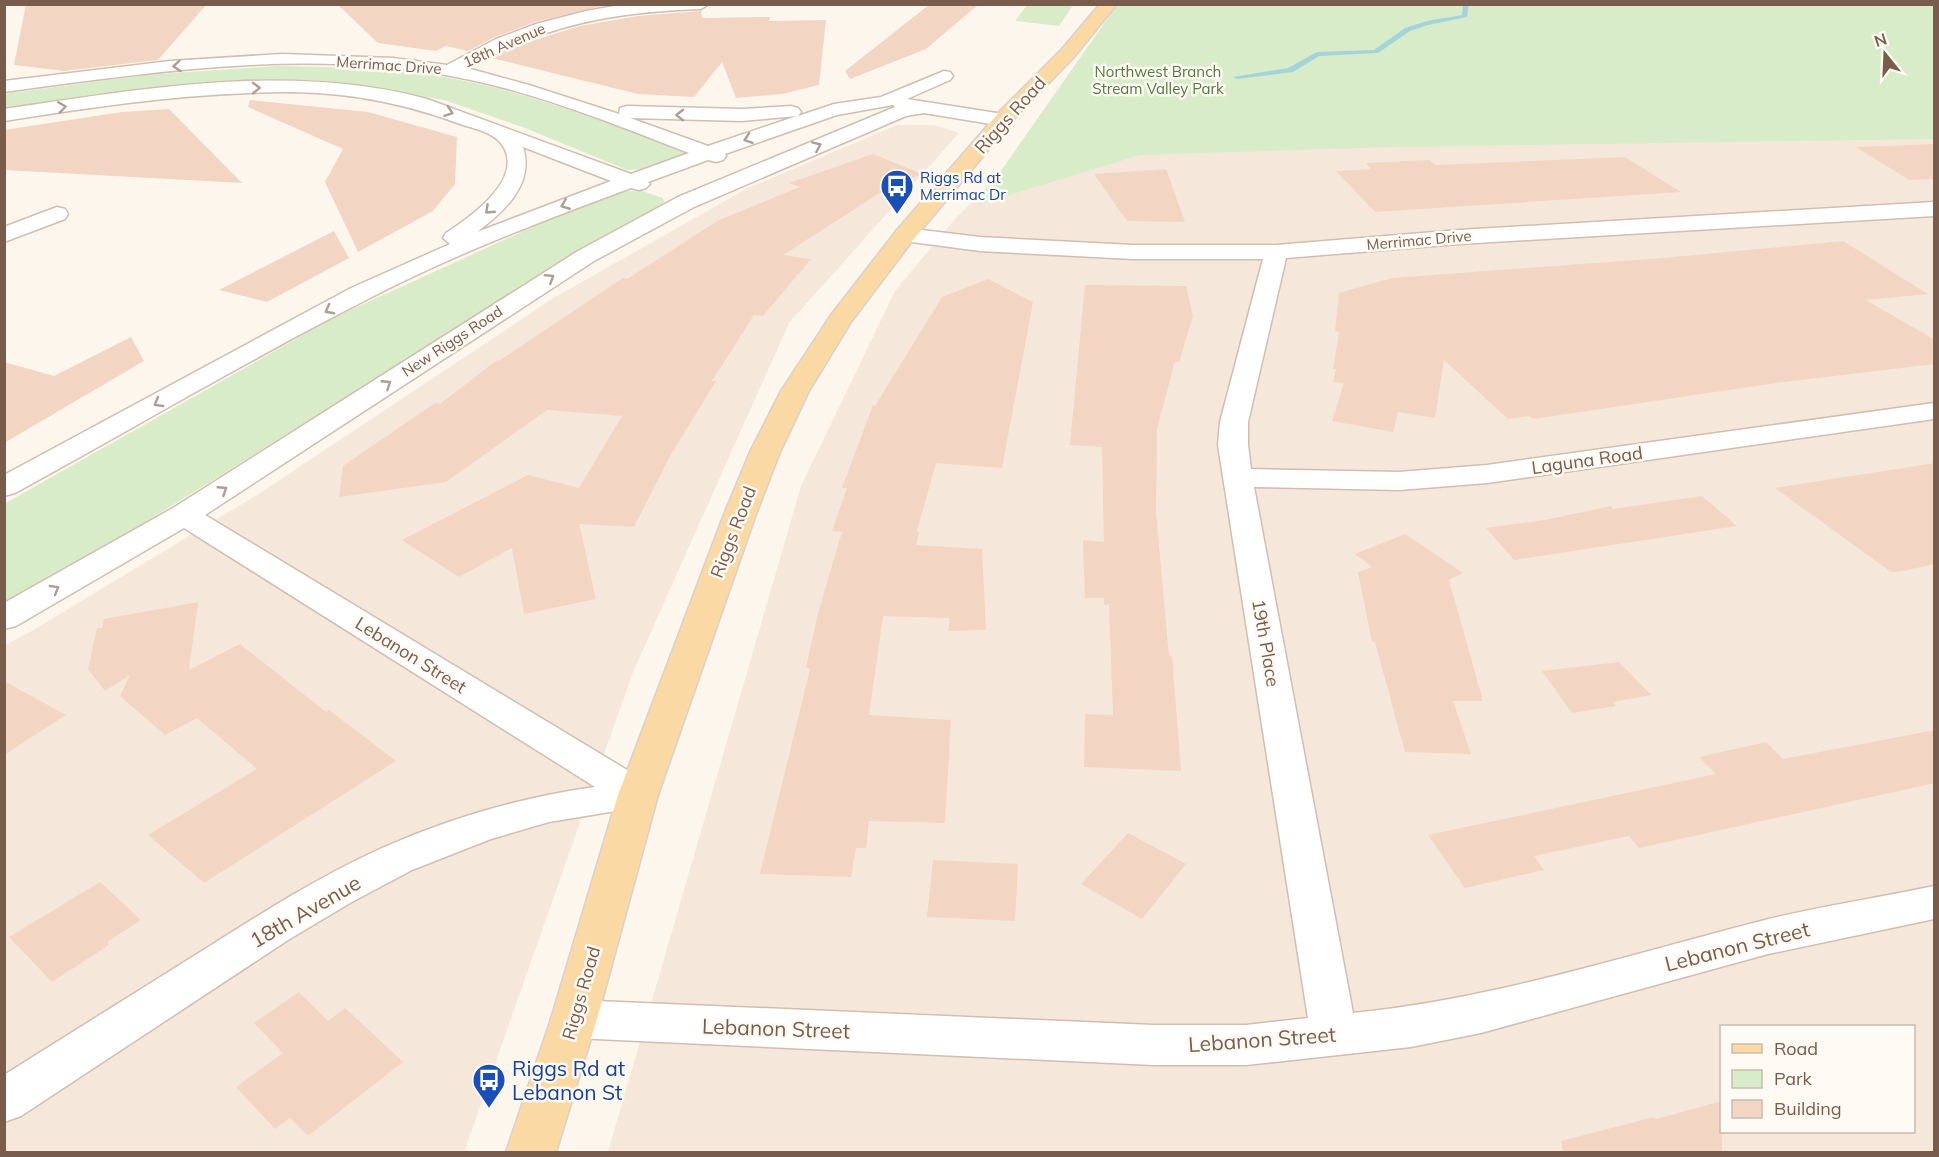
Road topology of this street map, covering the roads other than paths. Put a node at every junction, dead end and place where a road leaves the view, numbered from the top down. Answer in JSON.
{"nodes":[{"id":1,"x":701,"y":4,"type":"edge"},
{"id":2,"x":1109,"y":4,"type":"edge"},
{"id":3,"x":450,"y":70,"type":"junction"},
{"id":4,"x":944,"y":76,"type":"dead end"},
{"id":5,"x":4,"y":87,"type":"edge"},
{"id":6,"x":566,"y":102,"type":"junction"},
{"id":7,"x":885,"y":102,"type":"junction"},
{"id":8,"x":922,"y":108,"type":"junction"},
{"id":9,"x":4,"y":115,"type":"edge"},
{"id":10,"x":1003,"y":120,"type":"junction"},
{"id":11,"x":494,"y":129,"type":"junction"},
{"id":12,"x":708,"y":153,"type":"junction"},
{"id":13,"x":758,"y":171,"type":"junction"},
{"id":14,"x":630,"y":181,"type":"junction"},
{"id":15,"x":667,"y":195,"type":"junction"},
{"id":16,"x":1935,"y":209,"type":"edge"},
{"id":17,"x":57,"y":214,"type":"dead end"},
{"id":18,"x":4,"y":235,"type":"edge"},
{"id":19,"x":905,"y":235,"type":"junction"},
{"id":20,"x":1276,"y":252,"type":"junction"},
{"id":21,"x":360,"y":293,"type":"junction"},
{"id":22,"x":1935,"y":411,"type":"edge"},
{"id":23,"x":1237,"y":478,"type":"junction"},
{"id":24,"x":4,"y":487,"type":"edge"},
{"id":25,"x":184,"y":515,"type":"junction"},
{"id":26,"x":4,"y":618,"type":"edge"},
{"id":27,"x":638,"y":795,"type":"junction"},
{"id":28,"x":1935,"y":903,"type":"edge"},
{"id":29,"x":574,"y":1019,"type":"junction"},
{"id":30,"x":1334,"y":1035,"type":"junction"},
{"id":31,"x":4,"y":1101,"type":"edge"},
{"id":32,"x":531,"y":1152,"type":"edge"}],
"edges":[{"from":1,"to":3,"type":"street","name":"18th Avenue"},
{"from":2,"to":10,"type":"main road","name":"Riggs Road"},
{"from":3,"to":5,"type":"street","name":"Merrimac Drive","one_way":true},
{"from":3,"to":6,"type":"street","name":"Merrimac Drive"},
{"from":4,"to":7,"type":"street"},
{"from":7,"to":6,"type":"street","one_way":true},
{"from":6,"to":12,"type":"street","name":"Merrimac Drive"},
{"from":7,"to":8,"type":"street"},
{"from":7,"to":12,"type":"street","one_way":true},
{"from":8,"to":10,"type":"street"},
{"from":13,"to":8,"type":"street","name":"New Riggs Road","one_way":true},
{"from":9,"to":11,"type":"street","name":"Merrimac Drive","one_way":true},
{"from":10,"to":19,"type":"main road","name":"Riggs Road"},
{"from":11,"to":14,"type":"street","name":"Merrimac Drive"},
{"from":11,"to":21,"type":"street","one_way":true},
{"from":12,"to":13,"type":"street","name":"Merrimac Drive"},
{"from":12,"to":14,"type":"street"},
{"from":13,"to":15,"type":"street","name":"New Riggs Road"},
{"from":14,"to":15,"type":"street","name":"Merrimac Drive"},
{"from":14,"to":21,"type":"street","one_way":true},
{"from":25,"to":15,"type":"street","name":"New Riggs Road","one_way":true},
{"from":16,"to":20,"type":"street","name":"Merrimac Drive"},
{"from":17,"to":18,"type":"street"},
{"from":19,"to":20,"type":"street","name":"Merrimac Drive"},
{"from":19,"to":27,"type":"main road","name":"Riggs Road"},
{"from":20,"to":23,"type":"street","name":"19th Place"},
{"from":21,"to":24,"type":"street","one_way":true},
{"from":22,"to":23,"type":"street","name":"Laguna Road"},
{"from":23,"to":30,"type":"street","name":"19th Place"},
{"from":26,"to":25,"type":"street","name":"New Riggs Road","one_way":true},
{"from":25,"to":27,"type":"street","name":"Lebanon Street"},
{"from":27,"to":29,"type":"main road","name":"Riggs Road"},
{"from":27,"to":31,"type":"street","name":"18th Avenue"},
{"from":28,"to":30,"type":"street","name":"Lebanon Street"},
{"from":29,"to":30,"type":"street","name":"Lebanon Street"},
{"from":29,"to":32,"type":"main road","name":"Riggs Road"}]}
